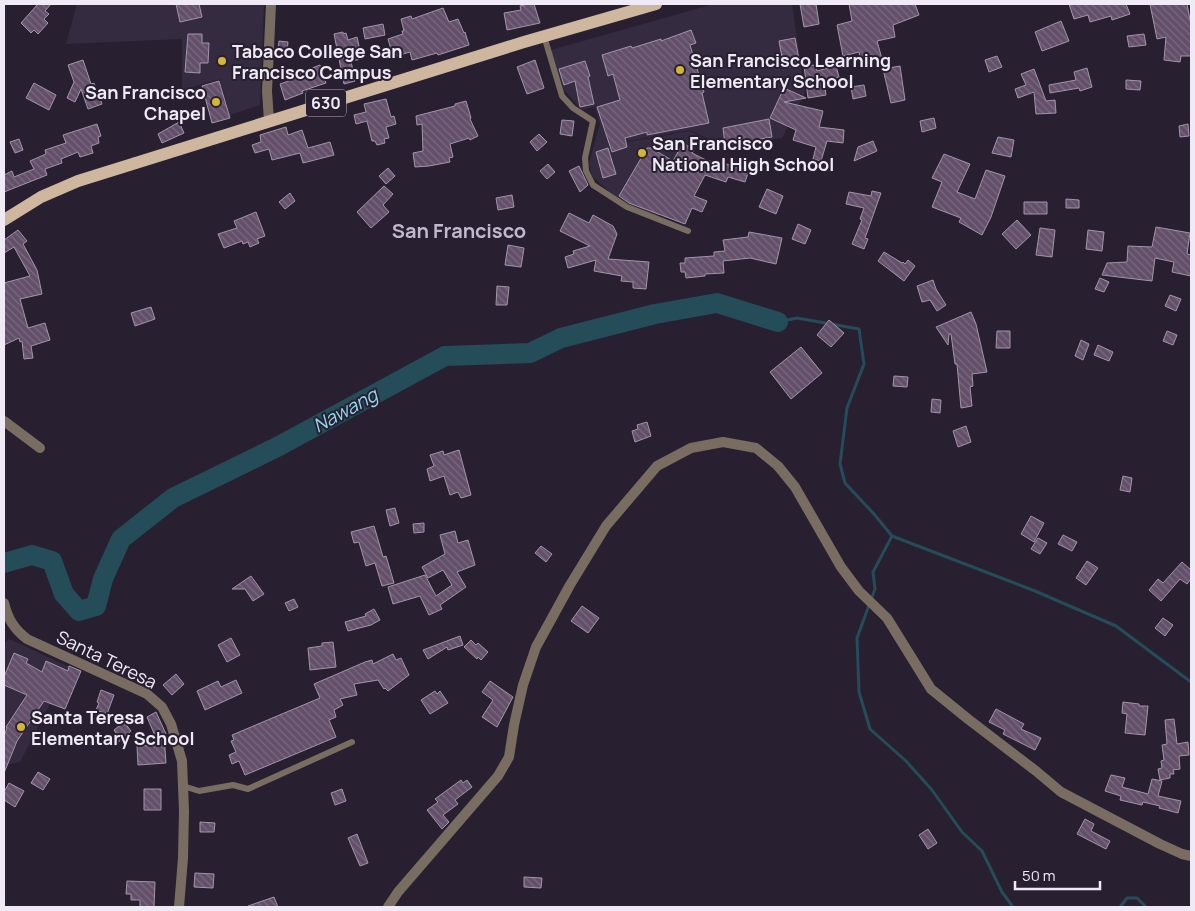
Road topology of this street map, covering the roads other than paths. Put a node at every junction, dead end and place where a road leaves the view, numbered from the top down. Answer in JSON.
{"nodes":[{"id":1,"x":271,"y":4,"type":"edge"},
{"id":2,"x":656,"y":4,"type":"edge"},
{"id":3,"x":544,"y":36,"type":"junction"},
{"id":4,"x":269,"y":122,"type":"junction"},
{"id":5,"x":4,"y":220,"type":"edge"},
{"id":6,"x":688,"y":231,"type":"dead end"},
{"id":7,"x":4,"y":421,"type":"edge"},
{"id":8,"x":40,"y":448,"type":"dead end"},
{"id":9,"x":4,"y":603,"type":"edge"},
{"id":10,"x":352,"y":742,"type":"dead end"},
{"id":11,"x":183,"y":786,"type":"junction"},
{"id":12,"x":1191,"y":856,"type":"edge"},
{"id":13,"x":180,"y":907,"type":"edge"},
{"id":14,"x":388,"y":907,"type":"edge"}],
"edges":[{"from":1,"to":4,"type":"street"},
{"from":2,"to":3,"type":"main road","number":"630"},
{"from":3,"to":4,"type":"main road","number":"630"},
{"from":3,"to":6,"type":"lane"},
{"from":4,"to":5,"type":"main road","number":"630"},
{"from":7,"to":8,"type":"street"},
{"from":9,"to":11,"type":"street","name":"Santa Teresa"},
{"from":10,"to":11,"type":"lane"},
{"from":11,"to":13,"type":"street","name":"Santa Teresa"},
{"from":12,"to":14,"type":"street"}]}
